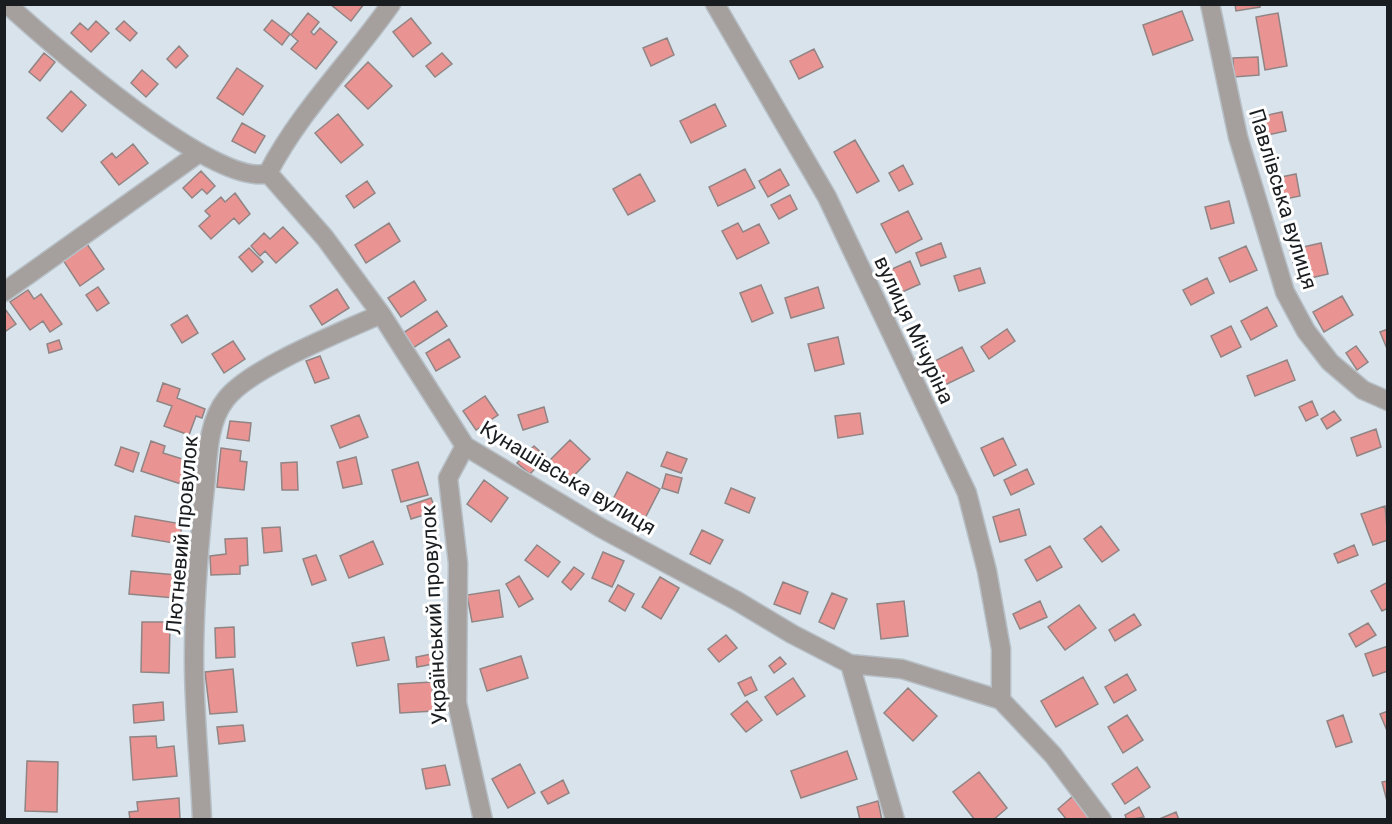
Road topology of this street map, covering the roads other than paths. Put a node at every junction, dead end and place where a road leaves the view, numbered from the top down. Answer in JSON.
{"nodes":[{"id":1,"x":7,"y":4,"type":"edge"},
{"id":2,"x":391,"y":4,"type":"edge"},
{"id":3,"x":715,"y":4,"type":"edge"},
{"id":4,"x":1210,"y":4,"type":"edge"},
{"id":5,"x":199,"y":153,"type":"junction"},
{"id":6,"x":268,"y":173,"type":"junction"},
{"id":7,"x":4,"y":292,"type":"edge"},
{"id":8,"x":381,"y":314,"type":"junction"},
{"id":9,"x":1388,"y":401,"type":"edge"},
{"id":10,"x":465,"y":446,"type":"junction"},
{"id":11,"x":850,"y":664,"type":"junction"},
{"id":12,"x":1000,"y":700,"type":"junction"},
{"id":13,"x":202,"y":819,"type":"edge"},
{"id":14,"x":483,"y":819,"type":"edge"},
{"id":15,"x":895,"y":819,"type":"edge"},
{"id":16,"x":1102,"y":819,"type":"edge"}],
"edges":[{"from":1,"to":5,"type":"street"},
{"from":2,"to":6,"type":"street"},
{"from":3,"to":12,"type":"street","name":"вулиця Мічуріна"},
{"from":4,"to":9,"type":"street","name":"Павлівська вулиця"},
{"from":5,"to":6,"type":"street"},
{"from":5,"to":7,"type":"street"},
{"from":6,"to":8,"type":"street","name":"Кунашівська вулиця"},
{"from":8,"to":10,"type":"street","name":"Кунашівська вулиця"},
{"from":8,"to":13,"type":"street","name":"Лютневий провулок"},
{"from":10,"to":11,"type":"street","name":"Кунашівська вулиця"},
{"from":10,"to":14,"type":"street","name":"Український провулок"},
{"from":11,"to":12,"type":"street","name":"Кунашівська вулиця"},
{"from":11,"to":15,"type":"street"},
{"from":12,"to":16,"type":"street","name":"Кунашівська вулиця"}]}
